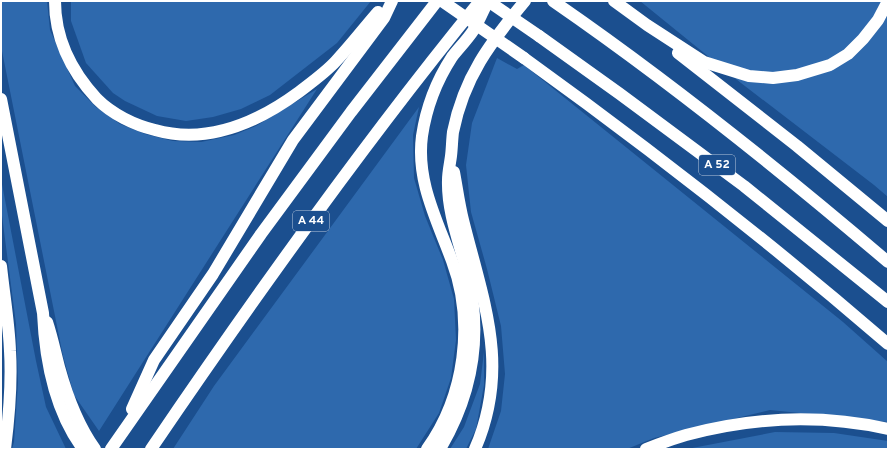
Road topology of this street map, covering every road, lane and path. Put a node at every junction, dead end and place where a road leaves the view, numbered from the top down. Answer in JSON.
{"nodes":[{"id":1,"x":55,"y":1,"type":"edge"},
{"id":2,"x":392,"y":1,"type":"edge"},
{"id":3,"x":437,"y":1,"type":"edge"},
{"id":4,"x":442,"y":1,"type":"edge"},
{"id":5,"x":480,"y":1,"type":"edge"},
{"id":6,"x":488,"y":1,"type":"edge"},
{"id":7,"x":525,"y":1,"type":"edge"},
{"id":8,"x":614,"y":1,"type":"edge"},
{"id":9,"x":888,"y":1,"type":"edge"},
{"id":10,"x":557,"y":4,"type":"edge"},
{"id":11,"x":647,"y":25,"type":"junction"},
{"id":12,"x":1,"y":99,"type":"edge"},
{"id":13,"x":451,"y":155,"type":"junction"},
{"id":14,"x":888,"y":221,"type":"edge"},
{"id":15,"x":888,"y":262,"type":"edge"},
{"id":16,"x":1,"y":266,"type":"edge"},
{"id":17,"x":888,"y":302,"type":"edge"},
{"id":18,"x":888,"y":344,"type":"edge"},
{"id":19,"x":71,"y":419,"type":"junction"},
{"id":20,"x":888,"y":429,"type":"edge"},
{"id":21,"x":120,"y":436,"type":"junction"},
{"id":22,"x":5,"y":449,"type":"edge"},
{"id":23,"x":83,"y":449,"type":"edge"},
{"id":24,"x":95,"y":449,"type":"edge"},
{"id":25,"x":111,"y":449,"type":"edge"},
{"id":26,"x":151,"y":449,"type":"edge"},
{"id":27,"x":428,"y":449,"type":"edge"},
{"id":28,"x":440,"y":449,"type":"edge"},
{"id":29,"x":475,"y":449,"type":"edge"},
{"id":30,"x":646,"y":449,"type":"edge"}],
"edges":[{"from":1,"to":2,"type":"highway"},
{"from":2,"to":21,"type":"highway"},
{"from":3,"to":21,"type":"highway","number":"A 44"},
{"from":4,"to":18,"type":"highway","bridge":true},
{"from":5,"to":26,"type":"highway","number":"A 44"},
{"from":6,"to":17,"type":"highway","number":"A 52","bridge":true},
{"from":6,"to":27,"type":"highway"},
{"from":7,"to":13,"type":"highway"},
{"from":8,"to":11,"type":"highway"},
{"from":9,"to":11,"type":"highway"},
{"from":10,"to":15,"type":"highway","number":"A 52"},
{"from":11,"to":14,"type":"highway"},
{"from":12,"to":19,"type":"highway"},
{"from":13,"to":28,"type":"highway"},
{"from":13,"to":29,"type":"highway"},
{"from":16,"to":22,"type":"highway"},
{"from":19,"to":23,"type":"highway"},
{"from":19,"to":24,"type":"highway"},
{"from":20,"to":30,"type":"highway"},
{"from":21,"to":25,"type":"highway","number":"A 44"}]}
